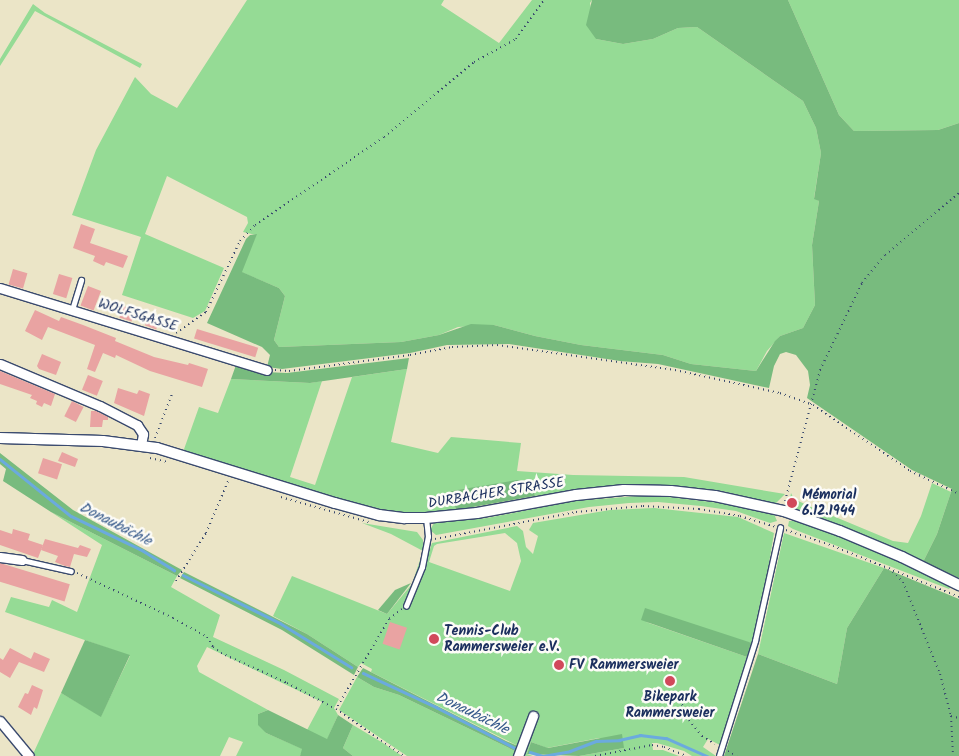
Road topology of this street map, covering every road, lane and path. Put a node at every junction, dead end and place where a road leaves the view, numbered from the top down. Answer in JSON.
{"nodes":[{"id":1,"x":544,"y":0,"type":"edge"},
{"id":2,"x":959,"y":193,"type":"edge"},
{"id":3,"x":81,"y":280,"type":"dead end"},
{"id":4,"x":0,"y":288,"type":"edge"},
{"id":5,"x":72,"y":310,"type":"junction"},
{"id":6,"x":168,"y":338,"type":"junction"},
{"id":7,"x":0,"y":364,"type":"edge"},
{"id":8,"x":267,"y":370,"type":"joint"},
{"id":9,"x":172,"y":394,"type":"dead end"},
{"id":10,"x":813,"y":406,"type":"junction"},
{"id":11,"x":0,"y":438,"type":"edge"},
{"id":12,"x":155,"y":438,"type":"dead end"},
{"id":13,"x":141,"y":445,"type":"junction"},
{"id":14,"x":231,"y":472,"type":"junction"},
{"id":15,"x":959,"y":494,"type":"edge"},
{"id":16,"x":784,"y":512,"type":"junction"},
{"id":17,"x":426,"y":518,"type":"junction"},
{"id":18,"x":780,"y":528,"type":"junction"},
{"id":19,"x":428,"y":537,"type":"junction"},
{"id":20,"x":0,"y":557,"type":"edge"},
{"id":21,"x":22,"y":560,"type":"joint"},
{"id":22,"x":887,"y":567,"type":"junction"},
{"id":23,"x":71,"y":571,"type":"joint"},
{"id":24,"x":176,"y":581,"type":"dead end"},
{"id":25,"x":959,"y":585,"type":"edge"},
{"id":26,"x":959,"y":597,"type":"edge"},
{"id":27,"x":406,"y":606,"type":"joint"},
{"id":28,"x":680,"y":700,"type":"dead end"},
{"id":29,"x":336,"y":709,"type":"junction"},
{"id":30,"x":532,"y":716,"type":"dead end"},
{"id":31,"x":951,"y":716,"type":"junction"},
{"id":32,"x":959,"y":718,"type":"edge"},
{"id":33,"x":0,"y":721,"type":"edge"},
{"id":34,"x":721,"y":749,"type":"junction"},
{"id":35,"x":29,"y":756,"type":"edge"},
{"id":36,"x":404,"y":756,"type":"edge"},
{"id":37,"x":518,"y":756,"type":"edge"},
{"id":38,"x":595,"y":756,"type":"edge"},
{"id":39,"x":686,"y":756,"type":"edge"},
{"id":40,"x":719,"y":756,"type":"edge"},
{"id":41,"x":737,"y":756,"type":"edge"},
{"id":42,"x":953,"y":756,"type":"edge"}],
"edges":[{"from":1,"to":6,"type":"path"},
{"from":2,"to":10,"type":"path"},
{"from":3,"to":5,"type":"lane"},
{"from":4,"to":5,"type":"street","name":"WOLFSGASSE"},
{"from":5,"to":6,"type":"street","name":"WOLFSGASSE"},
{"from":6,"to":8,"type":"street","name":"WOLFSGASSE"},
{"from":7,"to":13,"type":"street"},
{"from":8,"to":10,"type":"path"},
{"from":9,"to":12,"type":"path"},
{"from":10,"to":15,"type":"path"},
{"from":10,"to":16,"type":"path"},
{"from":11,"to":13,"type":"street","name":"DURBACHER STRASSE"},
{"from":13,"to":14,"type":"street","name":"DURBACHER STRASSE"},
{"from":14,"to":17,"type":"street","name":"DURBACHER STRASSE"},
{"from":14,"to":24,"type":"path"},
{"from":16,"to":17,"type":"street","name":"DURBACHER STRASSE"},
{"from":16,"to":25,"type":"street","name":"DURBACHER STRASSE"},
{"from":17,"to":19,"type":"lane"},
{"from":18,"to":19,"type":"path"},
{"from":18,"to":22,"type":"path"},
{"from":18,"to":34,"type":"lane"},
{"from":19,"to":27,"type":"lane"},
{"from":20,"to":21,"type":"street"},
{"from":21,"to":23,"type":"lane"},
{"from":22,"to":26,"type":"path"},
{"from":22,"to":31,"type":"path"},
{"from":23,"to":29,"type":"path"},
{"from":27,"to":29,"type":"path"},
{"from":28,"to":34,"type":"path"},
{"from":29,"to":36,"type":"path"},
{"from":30,"to":37,"type":"street"},
{"from":31,"to":32,"type":"path"},
{"from":31,"to":42,"type":"path"},
{"from":33,"to":35,"type":"street"},
{"from":34,"to":40,"type":"lane"},
{"from":34,"to":41,"type":"path"},
{"from":38,"to":39,"type":"path"}]}
